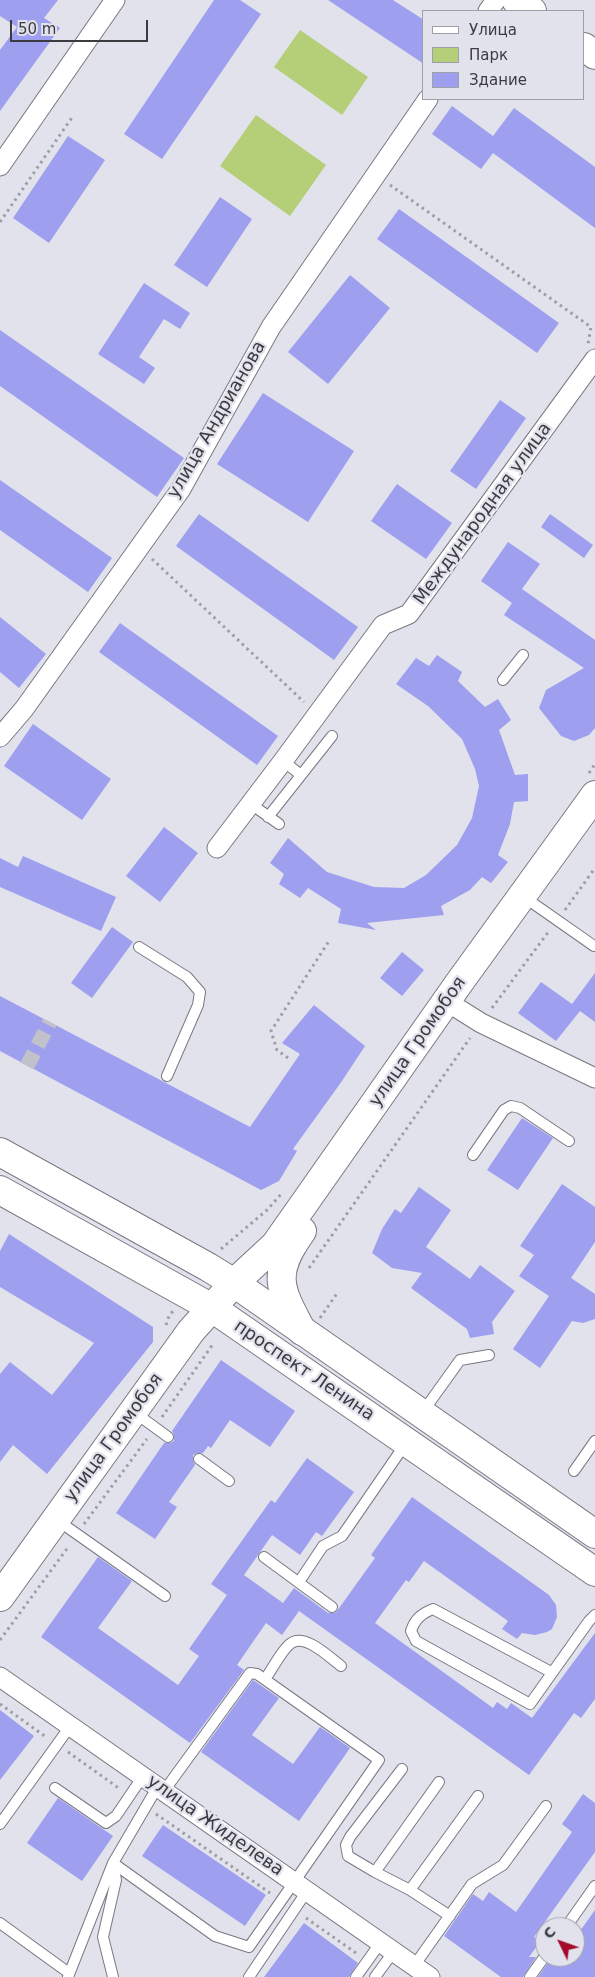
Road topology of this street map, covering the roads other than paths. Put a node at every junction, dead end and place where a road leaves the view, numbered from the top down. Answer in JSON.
{"nodes":[{"id":1,"x":115,"y":0,"type":"edge"},
{"id":2,"x":516,"y":0,"type":"edge"},
{"id":3,"x":531,"y":10,"type":"edge"},
{"id":4,"x":427,"y":100,"type":"edge"},
{"id":5,"x":0,"y":166,"type":"edge"},
{"id":6,"x":595,"y":359,"type":"edge"},
{"id":7,"x":523,"y":655,"type":"dead end"},
{"id":8,"x":503,"y":680,"type":"dead end"},
{"id":9,"x":332,"y":736,"type":"dead end"},
{"id":10,"x":0,"y":737,"type":"edge"},
{"id":11,"x":283,"y":761,"type":"junction"},
{"id":12,"x":301,"y":775,"type":"junction"},
{"id":13,"x":595,"y":795,"type":"edge"},
{"id":14,"x":251,"y":804,"type":"junction"},
{"id":15,"x":268,"y":817,"type":"junction"},
{"id":16,"x":595,"y":818,"type":"edge"},
{"id":17,"x":279,"y":824,"type":"dead end"},
{"id":18,"x":217,"y":848,"type":"dead end"},
{"id":19,"x":534,"y":904,"type":"junction"},
{"id":20,"x":594,"y":946,"type":"dead end"},
{"id":21,"x":139,"y":947,"type":"dead end"},
{"id":22,"x":462,"y":1011,"type":"junction"},
{"id":23,"x":168,"y":1076,"type":"dead end"},
{"id":24,"x":595,"y":1078,"type":"edge"},
{"id":25,"x":569,"y":1141,"type":"dead end"},
{"id":26,"x":0,"y":1152,"type":"edge"},
{"id":27,"x":473,"y":1155,"type":"dead end"},
{"id":28,"x":0,"y":1190,"type":"edge"},
{"id":29,"x":287,"y":1253,"type":"junction"},
{"id":30,"x":234,"y":1283,"type":"junction"},
{"id":31,"x":212,"y":1308,"type":"junction"},
{"id":32,"x":311,"y":1325,"type":"junction"},
{"id":33,"x":489,"y":1355,"type":"dead end"},
{"id":34,"x":133,"y":1412,"type":"junction"},
{"id":35,"x":421,"y":1414,"type":"junction"},
{"id":36,"x":168,"y":1437,"type":"dead end"},
{"id":37,"x":406,"y":1442,"type":"junction"},
{"id":38,"x":595,"y":1442,"type":"edge"},
{"id":39,"x":199,"y":1459,"type":"dead end"},
{"id":40,"x":574,"y":1471,"type":"dead end"},
{"id":41,"x":229,"y":1481,"type":"dead end"},
{"id":42,"x":67,"y":1527,"type":"junction"},
{"id":43,"x":595,"y":1534,"type":"edge"},
{"id":44,"x":264,"y":1557,"type":"dead end"},
{"id":45,"x":595,"y":1572,"type":"edge"},
{"id":46,"x":299,"y":1582,"type":"junction"},
{"id":47,"x":165,"y":1596,"type":"dead end"},
{"id":48,"x":0,"y":1597,"type":"edge"},
{"id":49,"x":332,"y":1607,"type":"dead end"},
{"id":50,"x":595,"y":1615,"type":"edge"},
{"id":51,"x":341,"y":1666,"type":"dead end"},
{"id":52,"x":551,"y":1672,"type":"junction"},
{"id":53,"x":0,"y":1677,"type":"edge"},
{"id":54,"x":265,"y":1679,"type":"junction"},
{"id":55,"x":71,"y":1725,"type":"junction"},
{"id":56,"x":402,"y":1769,"type":"dead end"},
{"id":57,"x":439,"y":1782,"type":"dead end"},
{"id":58,"x":155,"y":1784,"type":"junction"},
{"id":59,"x":55,"y":1788,"type":"dead end"},
{"id":60,"x":478,"y":1796,"type":"dead end"},
{"id":61,"x":546,"y":1806,"type":"dead end"},
{"id":62,"x":0,"y":1824,"type":"edge"},
{"id":63,"x":113,"y":1863,"type":"junction"},
{"id":64,"x":375,"y":1872,"type":"junction"},
{"id":65,"x":300,"y":1886,"type":"junction"},
{"id":66,"x":595,"y":1886,"type":"edge"},
{"id":67,"x":410,"y":1890,"type":"junction"},
{"id":68,"x":590,"y":1901,"type":"edge"},
{"id":69,"x":450,"y":1916,"type":"junction"},
{"id":70,"x":575,"y":1917,"type":"edge"},
{"id":71,"x":0,"y":1924,"type":"edge"},
{"id":72,"x":387,"y":1947,"type":"junction"},
{"id":73,"x":422,"y":1972,"type":"edge"},
{"id":74,"x":69,"y":1975,"type":"edge"},
{"id":75,"x":113,"y":1977,"type":"edge"},
{"id":76,"x":249,"y":1977,"type":"edge"},
{"id":77,"x":356,"y":1977,"type":"edge"},
{"id":78,"x":375,"y":1977,"type":"edge"}],
"edges":[{"from":1,"to":5,"type":"street"},
{"from":2,"to":3,"type":"main road"},
{"from":4,"to":10,"type":"street","name":"улица Андрианова"},
{"from":6,"to":11,"type":"street","name":"Международная улица"},
{"from":7,"to":8,"type":"lane"},
{"from":9,"to":12,"type":"lane"},
{"from":11,"to":12,"type":"lane"},
{"from":11,"to":14,"type":"street","name":"Международная улица"},
{"from":12,"to":15,"type":"lane"},
{"from":13,"to":22,"type":"main road","name":"улица Громобоя"},
{"from":14,"to":15,"type":"lane"},
{"from":14,"to":18,"type":"street","name":"Международная улица"},
{"from":15,"to":17,"type":"lane"},
{"from":16,"to":19,"type":"main road","name":"улица Громобоя"},
{"from":19,"to":20,"type":"lane"},
{"from":19,"to":22,"type":"main road","name":"улица Громобоя"},
{"from":21,"to":23,"type":"lane"},
{"from":22,"to":24,"type":"street"},
{"from":22,"to":29,"type":"main road","name":"улица Громобоя"},
{"from":22,"to":30,"type":"main road","name":"улица Громобоя"},
{"from":25,"to":27,"type":"lane"},
{"from":26,"to":30,"type":"main road","name":"проспект Ленина"},
{"from":28,"to":31,"type":"main road","name":"проспект Ленина"},
{"from":29,"to":30,"type":"main road","name":"улица Громобоя"},
{"from":29,"to":32,"type":"main road","name":"улица Громобоя"},
{"from":30,"to":31,"type":"main road","name":"улица Громобоя"},
{"from":30,"to":32,"type":"main road","name":"проспект Ленина"},
{"from":31,"to":34,"type":"main road","name":"улица Громобоя"},
{"from":31,"to":37,"type":"main road","name":"проспект Ленина"},
{"from":32,"to":35,"type":"main road","name":"проспект Ленина"},
{"from":33,"to":35,"type":"lane"},
{"from":34,"to":36,"type":"lane"},
{"from":34,"to":42,"type":"main road","name":"улица Громобоя"},
{"from":35,"to":43,"type":"main road","name":"проспект Ленина"},
{"from":37,"to":45,"type":"main road","name":"проспект Ленина"},
{"from":37,"to":46,"type":"lane"},
{"from":38,"to":40,"type":"lane"},
{"from":39,"to":41,"type":"lane"},
{"from":42,"to":47,"type":"lane"},
{"from":42,"to":48,"type":"main road","name":"улица Громобоя"},
{"from":44,"to":46,"type":"lane"},
{"from":46,"to":49,"type":"lane"},
{"from":50,"to":52,"type":"lane"},
{"from":51,"to":54,"type":"lane"},
{"from":52,"to":52,"type":"lane"},
{"from":53,"to":55,"type":"street","name":"улица Жиделева"},
{"from":54,"to":58,"type":"lane"},
{"from":54,"to":65,"type":"lane"},
{"from":55,"to":58,"type":"street","name":"улица Жиделева"},
{"from":55,"to":62,"type":"lane"},
{"from":56,"to":64,"type":"lane"},
{"from":57,"to":64,"type":"lane"},
{"from":58,"to":59,"type":"lane"},
{"from":58,"to":63,"type":"lane"},
{"from":58,"to":65,"type":"street","name":"улица Жиделева"},
{"from":60,"to":67,"type":"lane"},
{"from":61,"to":69,"type":"lane"},
{"from":63,"to":65,"type":"lane"},
{"from":63,"to":74,"type":"lane"},
{"from":63,"to":75,"type":"lane"},
{"from":64,"to":67,"type":"lane"},
{"from":65,"to":72,"type":"street","name":"улица Жиделева"},
{"from":65,"to":76,"type":"lane"},
{"from":66,"to":68,"type":"lane"},
{"from":67,"to":69,"type":"lane"},
{"from":68,"to":70,"type":"lane"},
{"from":69,"to":73,"type":"lane"},
{"from":71,"to":74,"type":"lane"},
{"from":72,"to":73,"type":"street","name":"улица Жиделева"},
{"from":72,"to":77,"type":"lane"},
{"from":72,"to":78,"type":"lane"}]}
